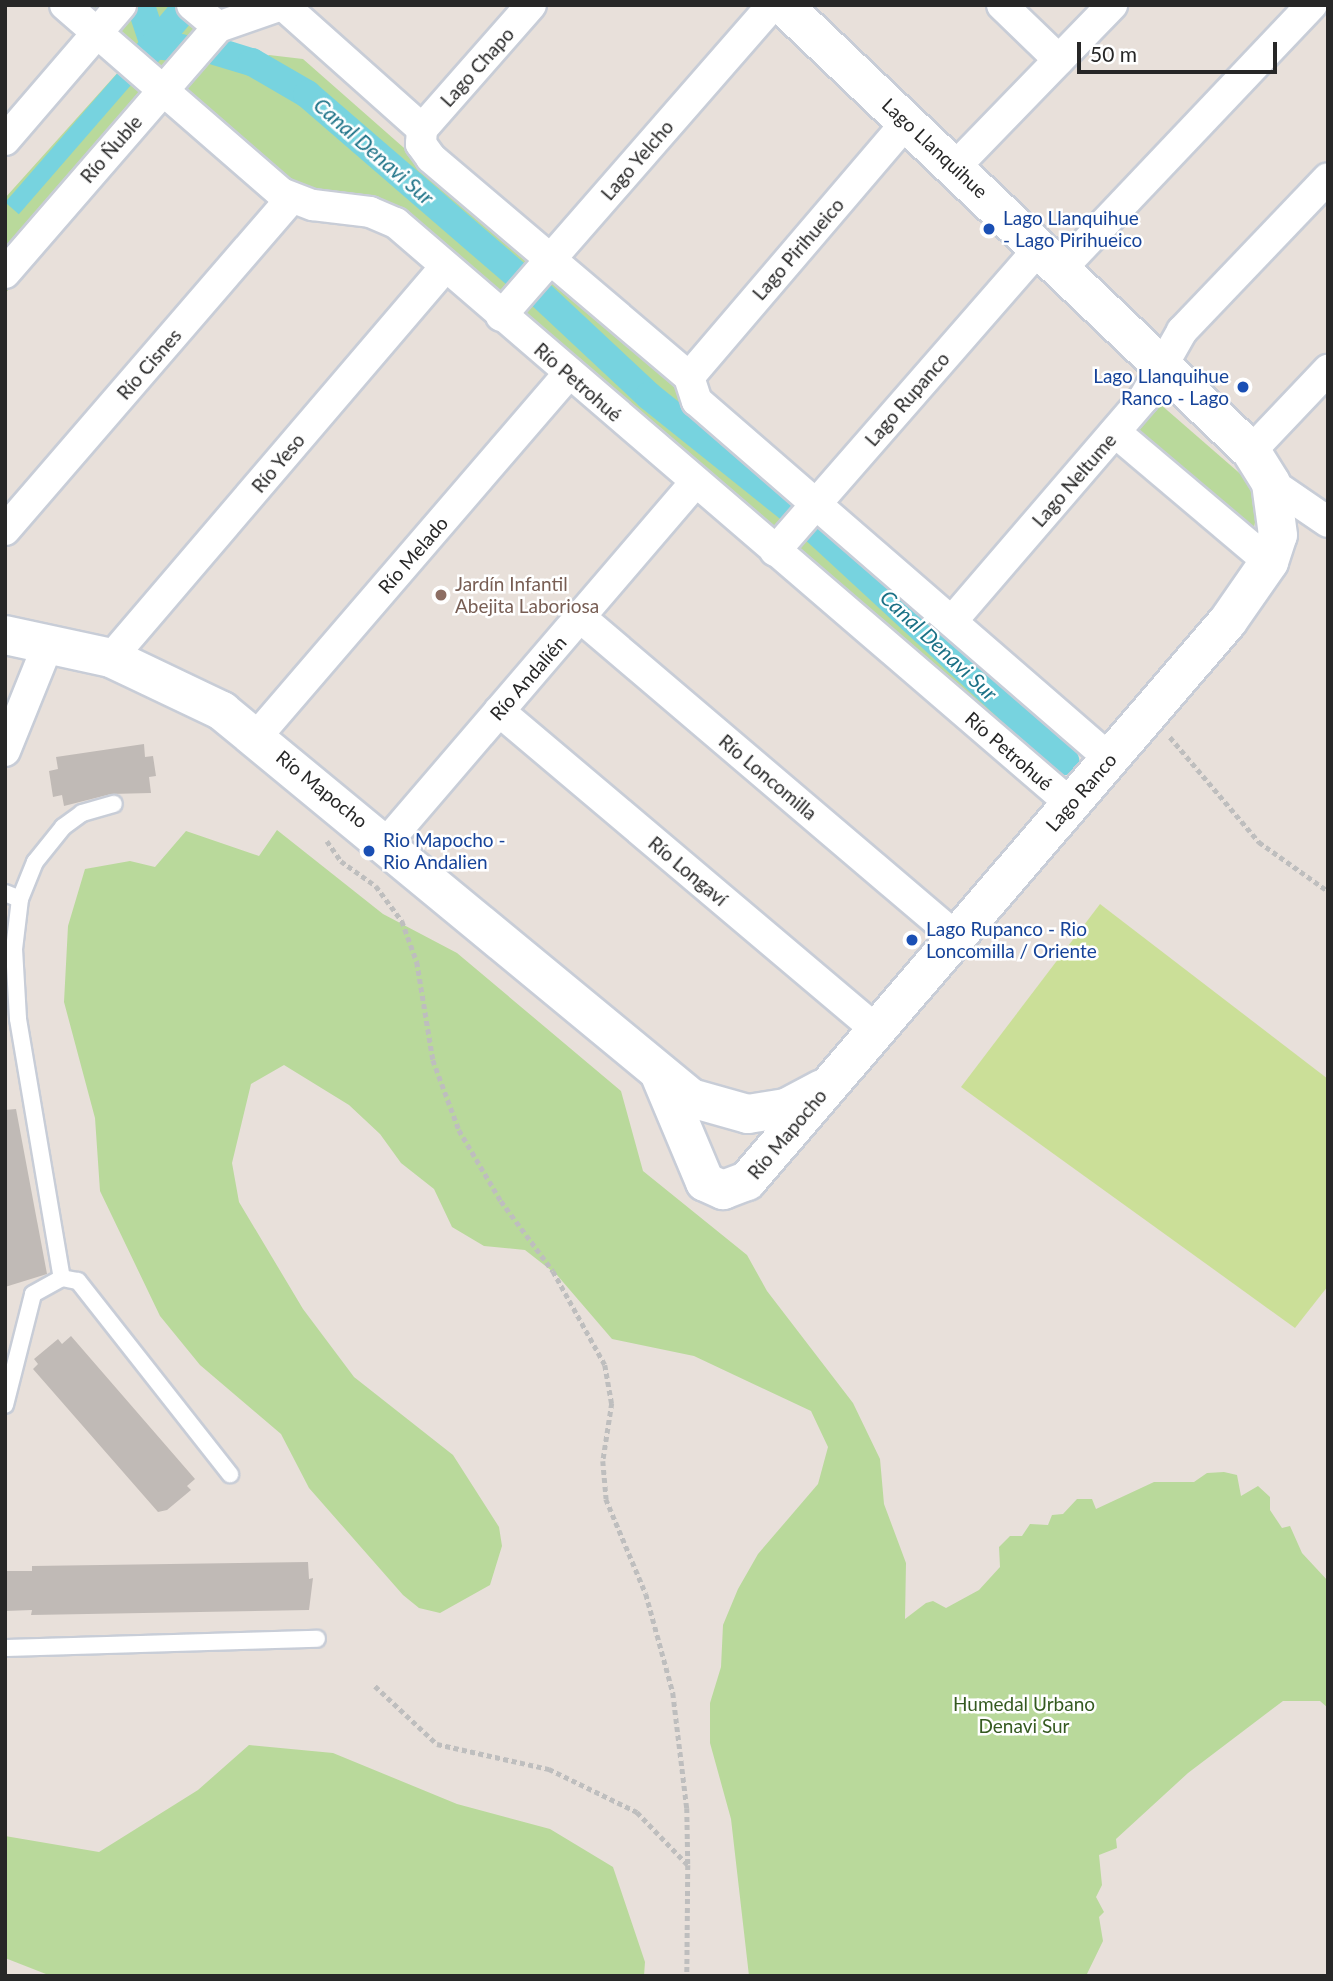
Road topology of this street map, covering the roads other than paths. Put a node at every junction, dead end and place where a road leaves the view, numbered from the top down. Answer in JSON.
{"nodes":[{"id":1,"x":65,"y":5,"type":"edge"},
{"id":2,"x":121,"y":5,"type":"edge"},
{"id":3,"x":192,"y":5,"type":"edge"},
{"id":4,"x":282,"y":5,"type":"edge"},
{"id":5,"x":531,"y":5,"type":"edge"},
{"id":6,"x":772,"y":5,"type":"edge"},
{"id":7,"x":783,"y":5,"type":"edge"},
{"id":8,"x":1002,"y":5,"type":"edge"},
{"id":9,"x":1112,"y":5,"type":"edge"},
{"id":10,"x":1312,"y":5,"type":"edge"},
{"id":11,"x":218,"y":27,"type":"junction"},
{"id":12,"x":98,"y":33,"type":"junction"},
{"id":13,"x":1059,"y":60,"type":"junction"},
{"id":14,"x":162,"y":89,"type":"junction"},
{"id":15,"x":907,"y":122,"type":"junction"},
{"id":16,"x":422,"y":129,"type":"junction"},
{"id":17,"x":5,"y":140,"type":"edge"},
{"id":18,"x":955,"y":167,"type":"junction"},
{"id":19,"x":1328,"y":178,"type":"edge"},
{"id":20,"x":292,"y":198,"type":"junction"},
{"id":21,"x":1051,"y":258,"type":"junction"},
{"id":22,"x":550,"y":260,"type":"junction"},
{"id":23,"x":445,"y":267,"type":"junction"},
{"id":24,"x":5,"y":273,"type":"edge"},
{"id":25,"x":501,"y":316,"type":"junction"},
{"id":26,"x":1163,"y":365,"type":"junction"},
{"id":27,"x":1328,"y":370,"type":"edge"},
{"id":28,"x":569,"y":373,"type":"junction"},
{"id":29,"x":688,"y":377,"type":"junction"},
{"id":30,"x":1115,"y":432,"type":"junction"},
{"id":31,"x":1251,"y":451,"type":"junction"},
{"id":32,"x":696,"y":482,"type":"junction"},
{"id":33,"x":1271,"y":483,"type":"junction"},
{"id":34,"x":816,"y":504,"type":"junction"},
{"id":35,"x":1328,"y":522,"type":"edge"},
{"id":36,"x":5,"y":530,"type":"edge"},
{"id":37,"x":775,"y":551,"type":"junction"},
{"id":38,"x":1269,"y":562,"type":"junction"},
{"id":39,"x":580,"y":617,"type":"junction"},
{"id":40,"x":952,"y":621,"type":"junction"},
{"id":41,"x":5,"y":635,"type":"edge"},
{"id":42,"x":49,"y":642,"type":"junction"},
{"id":43,"x":111,"y":658,"type":"junction"},
{"id":44,"x":499,"y":711,"type":"junction"},
{"id":45,"x":257,"y":736,"type":"junction"},
{"id":46,"x":5,"y":751,"type":"edge"},
{"id":47,"x":1110,"y":759,"type":"junction"},
{"id":48,"x":114,"y":804,"type":"dead end"},
{"id":49,"x":1070,"y":804,"type":"junction"},
{"id":50,"x":387,"y":842,"type":"junction"},
{"id":51,"x":13,"y":896,"type":"edge"},
{"id":52,"x":956,"y":937,"type":"junction"},
{"id":53,"x":876,"y":1030,"type":"junction"},
{"id":54,"x":660,"y":1075,"type":"junction"},
{"id":55,"x":833,"y":1078,"type":"junction"},
{"id":56,"x":62,"y":1278,"type":"junction"},
{"id":57,"x":5,"y":1405,"type":"edge"},
{"id":58,"x":230,"y":1474,"type":"dead end"},
{"id":59,"x":317,"y":1639,"type":"dead end"},
{"id":60,"x":5,"y":1648,"type":"edge"}],
"edges":[{"from":1,"to":12,"type":"street","name":"Río Petrohué"},
{"from":2,"to":12,"type":"street"},
{"from":3,"to":11,"type":"street"},
{"from":4,"to":11,"type":"street"},
{"from":4,"to":16,"type":"street"},
{"from":5,"to":16,"type":"street","name":"Lago Chapo"},
{"from":6,"to":22,"type":"street","name":"Lago Yelcho"},
{"from":7,"to":15,"type":"street","name":"Lago Llanquihue"},
{"from":8,"to":13,"type":"street"},
{"from":9,"to":13,"type":"street"},
{"from":10,"to":21,"type":"street","name":"Lago Rupanco"},
{"from":11,"to":14,"type":"street","name":"Río Ñuble"},
{"from":12,"to":14,"type":"street","name":"Río Petrohué"},
{"from":12,"to":17,"type":"street"},
{"from":13,"to":18,"type":"street"},
{"from":14,"to":20,"type":"street","name":"Río Petrohué"},
{"from":14,"to":24,"type":"street","name":"Río Ñuble"},
{"from":15,"to":18,"type":"street","name":"Lago Llanquihue"},
{"from":15,"to":29,"type":"street","name":"Lago Pirihueico"},
{"from":16,"to":22,"type":"street"},
{"from":18,"to":21,"type":"street","name":"Lago Llanquihue"},
{"from":19,"to":26,"type":"street","name":"Lago Neltume"},
{"from":20,"to":23,"type":"street","name":"Río Petrohué"},
{"from":20,"to":36,"type":"street","name":"Río Cisnes"},
{"from":21,"to":26,"type":"street","name":"Lago Llanquihue"},
{"from":21,"to":34,"type":"street","name":"Lago Rupanco"},
{"from":22,"to":25,"type":"street","name":"Lago Yelcho"},
{"from":22,"to":29,"type":"street"},
{"from":23,"to":25,"type":"street","name":"Río Petrohué"},
{"from":23,"to":43,"type":"street","name":"Río Yeso"},
{"from":25,"to":28,"type":"street","name":"Río Petrohué"},
{"from":26,"to":30,"type":"street","name":"Lago Neltume"},
{"from":26,"to":31,"type":"street","name":"Lago Llanquihue"},
{"from":27,"to":31,"type":"street"},
{"from":28,"to":32,"type":"street","name":"Río Petrohué"},
{"from":28,"to":45,"type":"street","name":"Río Melado"},
{"from":29,"to":34,"type":"street"},
{"from":30,"to":38,"type":"street"},
{"from":30,"to":40,"type":"street","name":"Lago Neltume"},
{"from":31,"to":33,"type":"street","name":"Lago Llanquihue"},
{"from":32,"to":37,"type":"street","name":"Río Petrohué"},
{"from":32,"to":39,"type":"street","name":"Río Andalién"},
{"from":33,"to":35,"type":"street","name":"Lago Llanquihue"},
{"from":33,"to":38,"type":"street","name":"Lago Ranco"},
{"from":34,"to":37,"type":"street","name":"Lago Rupanco"},
{"from":34,"to":40,"type":"street"},
{"from":37,"to":49,"type":"street","name":"Río Petrohué"},
{"from":38,"to":47,"type":"street","name":"Lago Ranco"},
{"from":39,"to":44,"type":"street","name":"Río Andalién"},
{"from":39,"to":52,"type":"street","name":"Río Loncomilla"},
{"from":40,"to":47,"type":"street"},
{"from":41,"to":42,"type":"street","name":"Río Mapocho"},
{"from":42,"to":43,"type":"street","name":"Río Mapocho"},
{"from":42,"to":46,"type":"street"},
{"from":43,"to":45,"type":"street","name":"Río Mapocho"},
{"from":44,"to":50,"type":"street","name":"Río Andalién"},
{"from":44,"to":53,"type":"street","name":"Río Longaví"},
{"from":45,"to":50,"type":"street","name":"Río Mapocho"},
{"from":47,"to":49,"type":"street","name":"Lago Ranco"},
{"from":48,"to":51,"type":"lane"},
{"from":49,"to":52,"type":"street","name":"Lago Ranco"},
{"from":50,"to":54,"type":"street","name":"Río Mapocho"},
{"from":51,"to":56,"type":"lane"},
{"from":52,"to":53,"type":"street","name":"Lago Ranco"},
{"from":53,"to":55,"type":"street","name":"Lago Ranco"},
{"from":54,"to":55,"type":"street","name":"Río Mapocho"},
{"from":54,"to":55,"type":"street","name":"Río Mapocho"},
{"from":56,"to":57,"type":"lane"},
{"from":56,"to":58,"type":"lane"},
{"from":59,"to":60,"type":"lane"}]}
